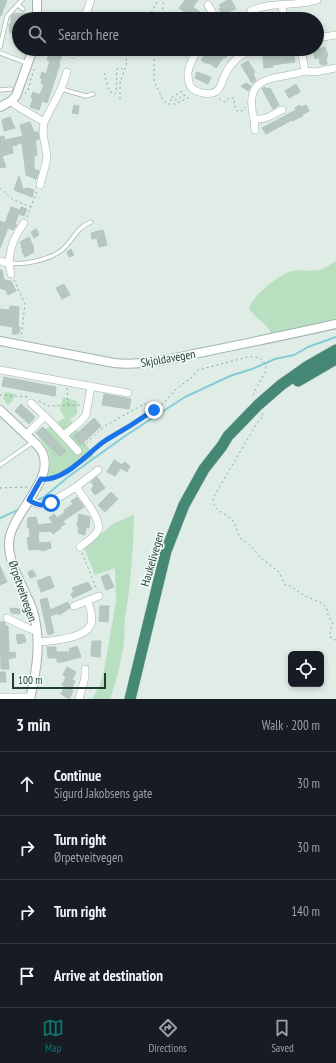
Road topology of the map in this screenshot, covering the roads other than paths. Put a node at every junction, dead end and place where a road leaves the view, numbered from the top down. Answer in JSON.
{"nodes":[{"id":1,"x":22,"y":0,"type":"edge"},
{"id":2,"x":37,"y":0,"type":"edge"},
{"id":3,"x":91,"y":0,"type":"edge"},
{"id":4,"x":317,"y":0,"type":"edge"},
{"id":5,"x":18,"y":4,"type":"junction"},
{"id":6,"x":208,"y":5,"type":"dead end"},
{"id":7,"x":282,"y":5,"type":"junction"},
{"id":8,"x":23,"y":9,"type":"dead end"},
{"id":9,"x":251,"y":11,"type":"dead end"},
{"id":10,"x":36,"y":12,"type":"edge"},
{"id":11,"x":87,"y":12,"type":"edge"},
{"id":12,"x":212,"y":12,"type":"edge"},
{"id":13,"x":283,"y":12,"type":"edge"},
{"id":14,"x":336,"y":35,"type":"edge"},
{"id":15,"x":324,"y":37,"type":"edge"},
{"id":16,"x":0,"y":47,"type":"edge"},
{"id":17,"x":0,"y":53,"type":"edge"},
{"id":18,"x":31,"y":56,"type":"edge"},
{"id":19,"x":196,"y":56,"type":"edge"},
{"id":20,"x":241,"y":56,"type":"edge"},
{"id":21,"x":302,"y":56,"type":"edge"},
{"id":22,"x":28,"y":64,"type":"junction"},
{"id":23,"x":336,"y":68,"type":"edge"},
{"id":24,"x":305,"y":71,"type":"junction"},
{"id":25,"x":67,"y":72,"type":"dead end"},
{"id":26,"x":11,"y":89,"type":"dead end"},
{"id":27,"x":61,"y":89,"type":"junction"},
{"id":28,"x":0,"y":90,"type":"edge"},
{"id":29,"x":93,"y":94,"type":"dead end"},
{"id":30,"x":12,"y":101,"type":"junction"},
{"id":31,"x":0,"y":107,"type":"edge"},
{"id":32,"x":282,"y":110,"type":"dead end"},
{"id":33,"x":254,"y":119,"type":"junction"},
{"id":34,"x":44,"y":122,"type":"junction"},
{"id":35,"x":255,"y":130,"type":"dead end"},
{"id":36,"x":40,"y":185,"type":"road end"},
{"id":37,"x":91,"y":222,"type":"dead end"},
{"id":38,"x":24,"y":223,"type":"road end"},
{"id":39,"x":0,"y":261,"type":"edge"},
{"id":40,"x":8,"y":263,"type":"junction"},
{"id":41,"x":11,"y":274,"type":"road end"},
{"id":42,"x":336,"y":324,"type":"edge"},
{"id":43,"x":0,"y":341,"type":"edge"},
{"id":44,"x":336,"y":350,"type":"edge"},
{"id":45,"x":336,"y":359,"type":"edge"},
{"id":46,"x":0,"y":370,"type":"edge"},
{"id":47,"x":91,"y":386,"type":"junction"},
{"id":48,"x":128,"y":393,"type":"dead end"},
{"id":49,"x":31,"y":403,"type":"dead end"},
{"id":50,"x":0,"y":410,"type":"edge"},
{"id":51,"x":45,"y":416,"type":"junction"},
{"id":52,"x":27,"y":434,"type":"junction"},
{"id":53,"x":64,"y":435,"type":"junction"},
{"id":54,"x":34,"y":441,"type":"junction"},
{"id":55,"x":222,"y":446,"type":"junction"},
{"id":56,"x":78,"y":451,"type":"road end"},
{"id":57,"x":0,"y":465,"type":"edge"},
{"id":58,"x":98,"y":470,"type":"dead end"},
{"id":59,"x":76,"y":487,"type":"junction"},
{"id":60,"x":29,"y":496,"type":"junction"},
{"id":61,"x":80,"y":547,"type":"road end"},
{"id":62,"x":99,"y":596,"type":"road end"},
{"id":63,"x":88,"y":601,"type":"junction"},
{"id":64,"x":74,"y":606,"type":"dead end"},
{"id":65,"x":7,"y":618,"type":"dead end"},
{"id":66,"x":36,"y":631,"type":"junction"},
{"id":67,"x":38,"y":642,"type":"junction"},
{"id":68,"x":85,"y":669,"type":"dead end"},
{"id":69,"x":130,"y":696,"type":"edge"},
{"id":70,"x":0,"y":697,"type":"edge"},
{"id":71,"x":30,"y":698,"type":"edge"},
{"id":72,"x":79,"y":699,"type":"edge"}],
"edges":[{"from":1,"to":5,"type":"lane"},
{"from":2,"to":10,"type":"street"},
{"from":3,"to":11,"type":"street"},
{"from":4,"to":7,"type":"street"},
{"from":5,"to":8,"type":"lane"},
{"from":5,"to":16,"type":"lane"},
{"from":6,"to":12,"type":"street"},
{"from":7,"to":9,"type":"street"},
{"from":7,"to":13,"type":"street"},
{"from":14,"to":15,"type":"street"},
{"from":17,"to":22,"type":"lane"},
{"from":18,"to":22,"type":"street"},
{"from":19,"to":20,"type":"street"},
{"from":21,"to":24,"type":"street"},
{"from":22,"to":30,"type":"street"},
{"from":23,"to":24,"type":"street"},
{"from":24,"to":33,"type":"street"},
{"from":25,"to":27,"type":"street"},
{"from":26,"to":28,"type":"lane"},
{"from":27,"to":29,"type":"lane"},
{"from":27,"to":34,"type":"street"},
{"from":30,"to":31,"type":"street"},
{"from":30,"to":34,"type":"street"},
{"from":32,"to":33,"type":"street"},
{"from":33,"to":35,"type":"street"},
{"from":34,"to":36,"type":"street"},
{"from":37,"to":40,"type":"lane"},
{"from":38,"to":40,"type":"street"},
{"from":39,"to":40,"type":"street"},
{"from":40,"to":41,"type":"street"},
{"from":42,"to":43,"type":"street","name":"Skjoldavegen"},
{"from":44,"to":55,"type":"highway","name":"Haukelivegen"},
{"from":45,"to":55,"type":"highway","name":"Haukelivegen"},
{"from":46,"to":47,"type":"street"},
{"from":47,"to":48,"type":"street"},
{"from":47,"to":53,"type":"street"},
{"from":49,"to":51,"type":"street"},
{"from":50,"to":52,"type":"street","name":"Ørpetveitvegen"},
{"from":51,"to":52,"type":"street"},
{"from":51,"to":53,"type":"street"},
{"from":52,"to":54,"type":"street","name":"Ørpetveitvegen"},
{"from":53,"to":56,"type":"street"},
{"from":54,"to":57,"type":"lane"},
{"from":54,"to":60,"type":"street","name":"Ørpetveitvegen"},
{"from":55,"to":69,"type":"highway","name":"Haukelivegen"},
{"from":58,"to":59,"type":"street"},
{"from":59,"to":60,"type":"street"},
{"from":59,"to":61,"type":"street"},
{"from":60,"to":66,"type":"street","name":"Ørpetveitvegen"},
{"from":62,"to":63,"type":"street"},
{"from":63,"to":64,"type":"street"},
{"from":63,"to":67,"type":"street"},
{"from":65,"to":66,"type":"street"},
{"from":66,"to":67,"type":"street","name":"Ørpetveitvegen"},
{"from":67,"to":71,"type":"street","name":"Ørpetveitvegen"},
{"from":68,"to":72,"type":"street"},
{"from":70,"to":71,"type":"street"}]}
